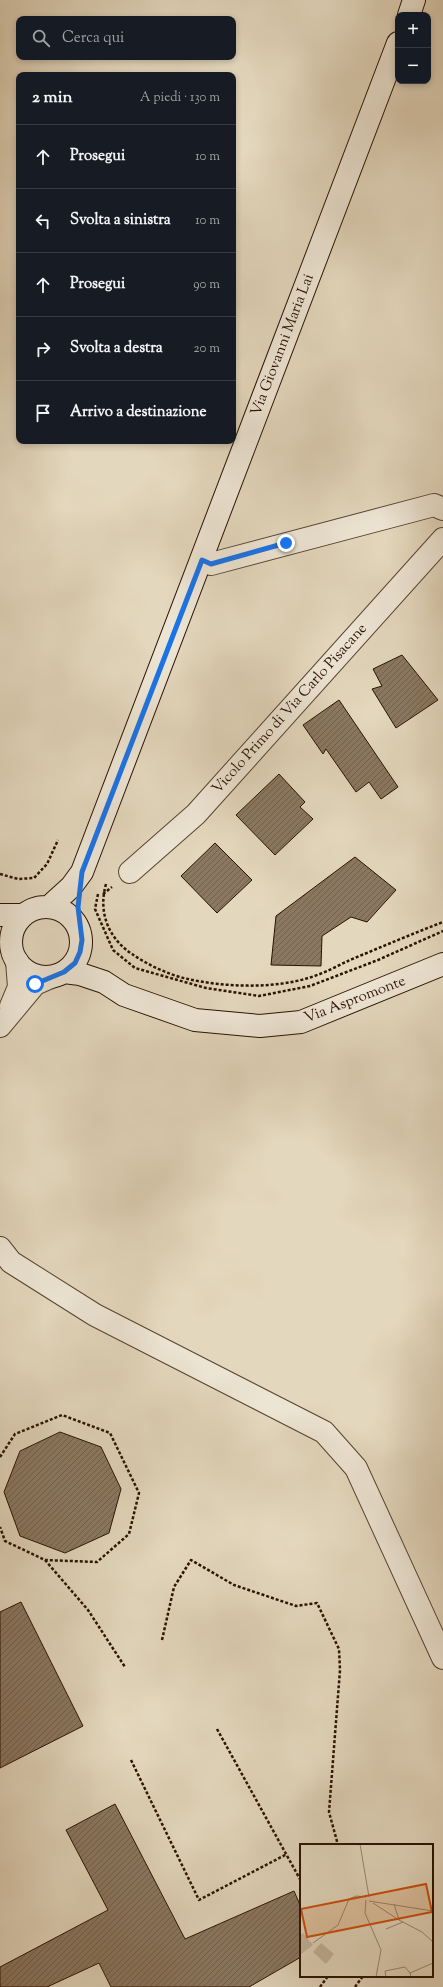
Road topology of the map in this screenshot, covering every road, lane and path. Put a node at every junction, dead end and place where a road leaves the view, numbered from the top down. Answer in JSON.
{"nodes":[{"id":1,"x":414,"y":0,"type":"edge"},
{"id":2,"x":409,"y":12,"type":"edge"},
{"id":3,"x":396,"y":48,"type":"edge"},
{"id":4,"x":443,"y":509,"type":"edge"},
{"id":5,"x":443,"y":539,"type":"edge"},
{"id":6,"x":202,"y":560,"type":"junction"},
{"id":7,"x":58,"y":840,"type":"dead end"},
{"id":8,"x":82,"y":872,"type":"junction"},
{"id":9,"x":130,"y":872,"type":"dead end"},
{"id":10,"x":0,"y":874,"type":"edge"},
{"id":11,"x":107,"y":881,"type":"dead end"},
{"id":12,"x":100,"y":888,"type":"dead end"},
{"id":13,"x":49,"y":907,"type":"junction"},
{"id":14,"x":0,"y":915,"type":"edge"},
{"id":15,"x":23,"y":915,"type":"junction"},
{"id":16,"x":443,"y":922,"type":"edge"},
{"id":17,"x":6,"y":931,"type":"edge"},
{"id":18,"x":443,"y":931,"type":"edge"},
{"id":19,"x":80,"y":934,"type":"junction"},
{"id":20,"x":17,"y":961,"type":"junction"},
{"id":21,"x":443,"y":964,"type":"edge"},
{"id":22,"x":58,"y":974,"type":"junction"},
{"id":23,"x":104,"y":982,"type":"junction"},
{"id":24,"x":3,"y":1021,"type":"edge"},
{"id":25,"x":0,"y":1248,"type":"edge"},
{"id":26,"x":0,"y":1457,"type":"edge"},
{"id":27,"x":0,"y":1527,"type":"edge"},
{"id":28,"x":45,"y":1560,"type":"junction"},
{"id":29,"x":162,"y":1640,"type":"dead end"},
{"id":30,"x":443,"y":1658,"type":"edge"},
{"id":31,"x":125,"y":1667,"type":"dead end"},
{"id":32,"x":217,"y":1729,"type":"dead end"},
{"id":33,"x":131,"y":1760,"type":"dead end"},
{"id":34,"x":338,"y":1844,"type":"edge"},
{"id":35,"x":287,"y":1854,"type":"junction"},
{"id":36,"x":300,"y":1879,"type":"edge"},
{"id":37,"x":327,"y":1977,"type":"edge"},
{"id":38,"x":362,"y":1977,"type":"edge"},
{"id":39,"x":320,"y":1987,"type":"edge"},
{"id":40,"x":355,"y":1987,"type":"edge"}],
"edges":[{"from":1,"to":2,"type":"street"},
{"from":3,"to":6,"type":"street","name":"Via Giovanni Maria Lai"},
{"from":4,"to":6,"type":"street"},
{"from":5,"to":9,"type":"street","name":"Vicolo Primo di Via Carlo Pisacane"},
{"from":6,"to":8,"type":"street","name":"Via Giovanni Maria Lai"},
{"from":7,"to":10,"type":"path"},
{"from":8,"to":13,"type":"street","name":"Via Giovanni Maria Lai"},
{"from":8,"to":19,"type":"street","name":"Via Giovanni Maria Lai"},
{"from":11,"to":16,"type":"path"},
{"from":12,"to":18,"type":"path"},
{"from":13,"to":15,"type":"street"},
{"from":13,"to":19,"type":"street"},
{"from":14,"to":15,"type":"street"},
{"from":15,"to":17,"type":"street"},
{"from":17,"to":20,"type":"street"},
{"from":19,"to":22,"type":"street"},
{"from":19,"to":23,"type":"street","name":"Via Aspromonte"},
{"from":20,"to":22,"type":"street"},
{"from":20,"to":24,"type":"street"},
{"from":21,"to":23,"type":"street","name":"Via Aspromonte"},
{"from":22,"to":23,"type":"street","name":"Via Aspromonte"},
{"from":22,"to":24,"type":"street"},
{"from":25,"to":30,"type":"street"},
{"from":26,"to":28,"type":"path"},
{"from":27,"to":28,"type":"path"},
{"from":28,"to":31,"type":"path"},
{"from":29,"to":34,"type":"path"},
{"from":32,"to":35,"type":"path"},
{"from":33,"to":35,"type":"path"},
{"from":35,"to":36,"type":"path"},
{"from":37,"to":39,"type":"path"},
{"from":38,"to":40,"type":"path"}]}
